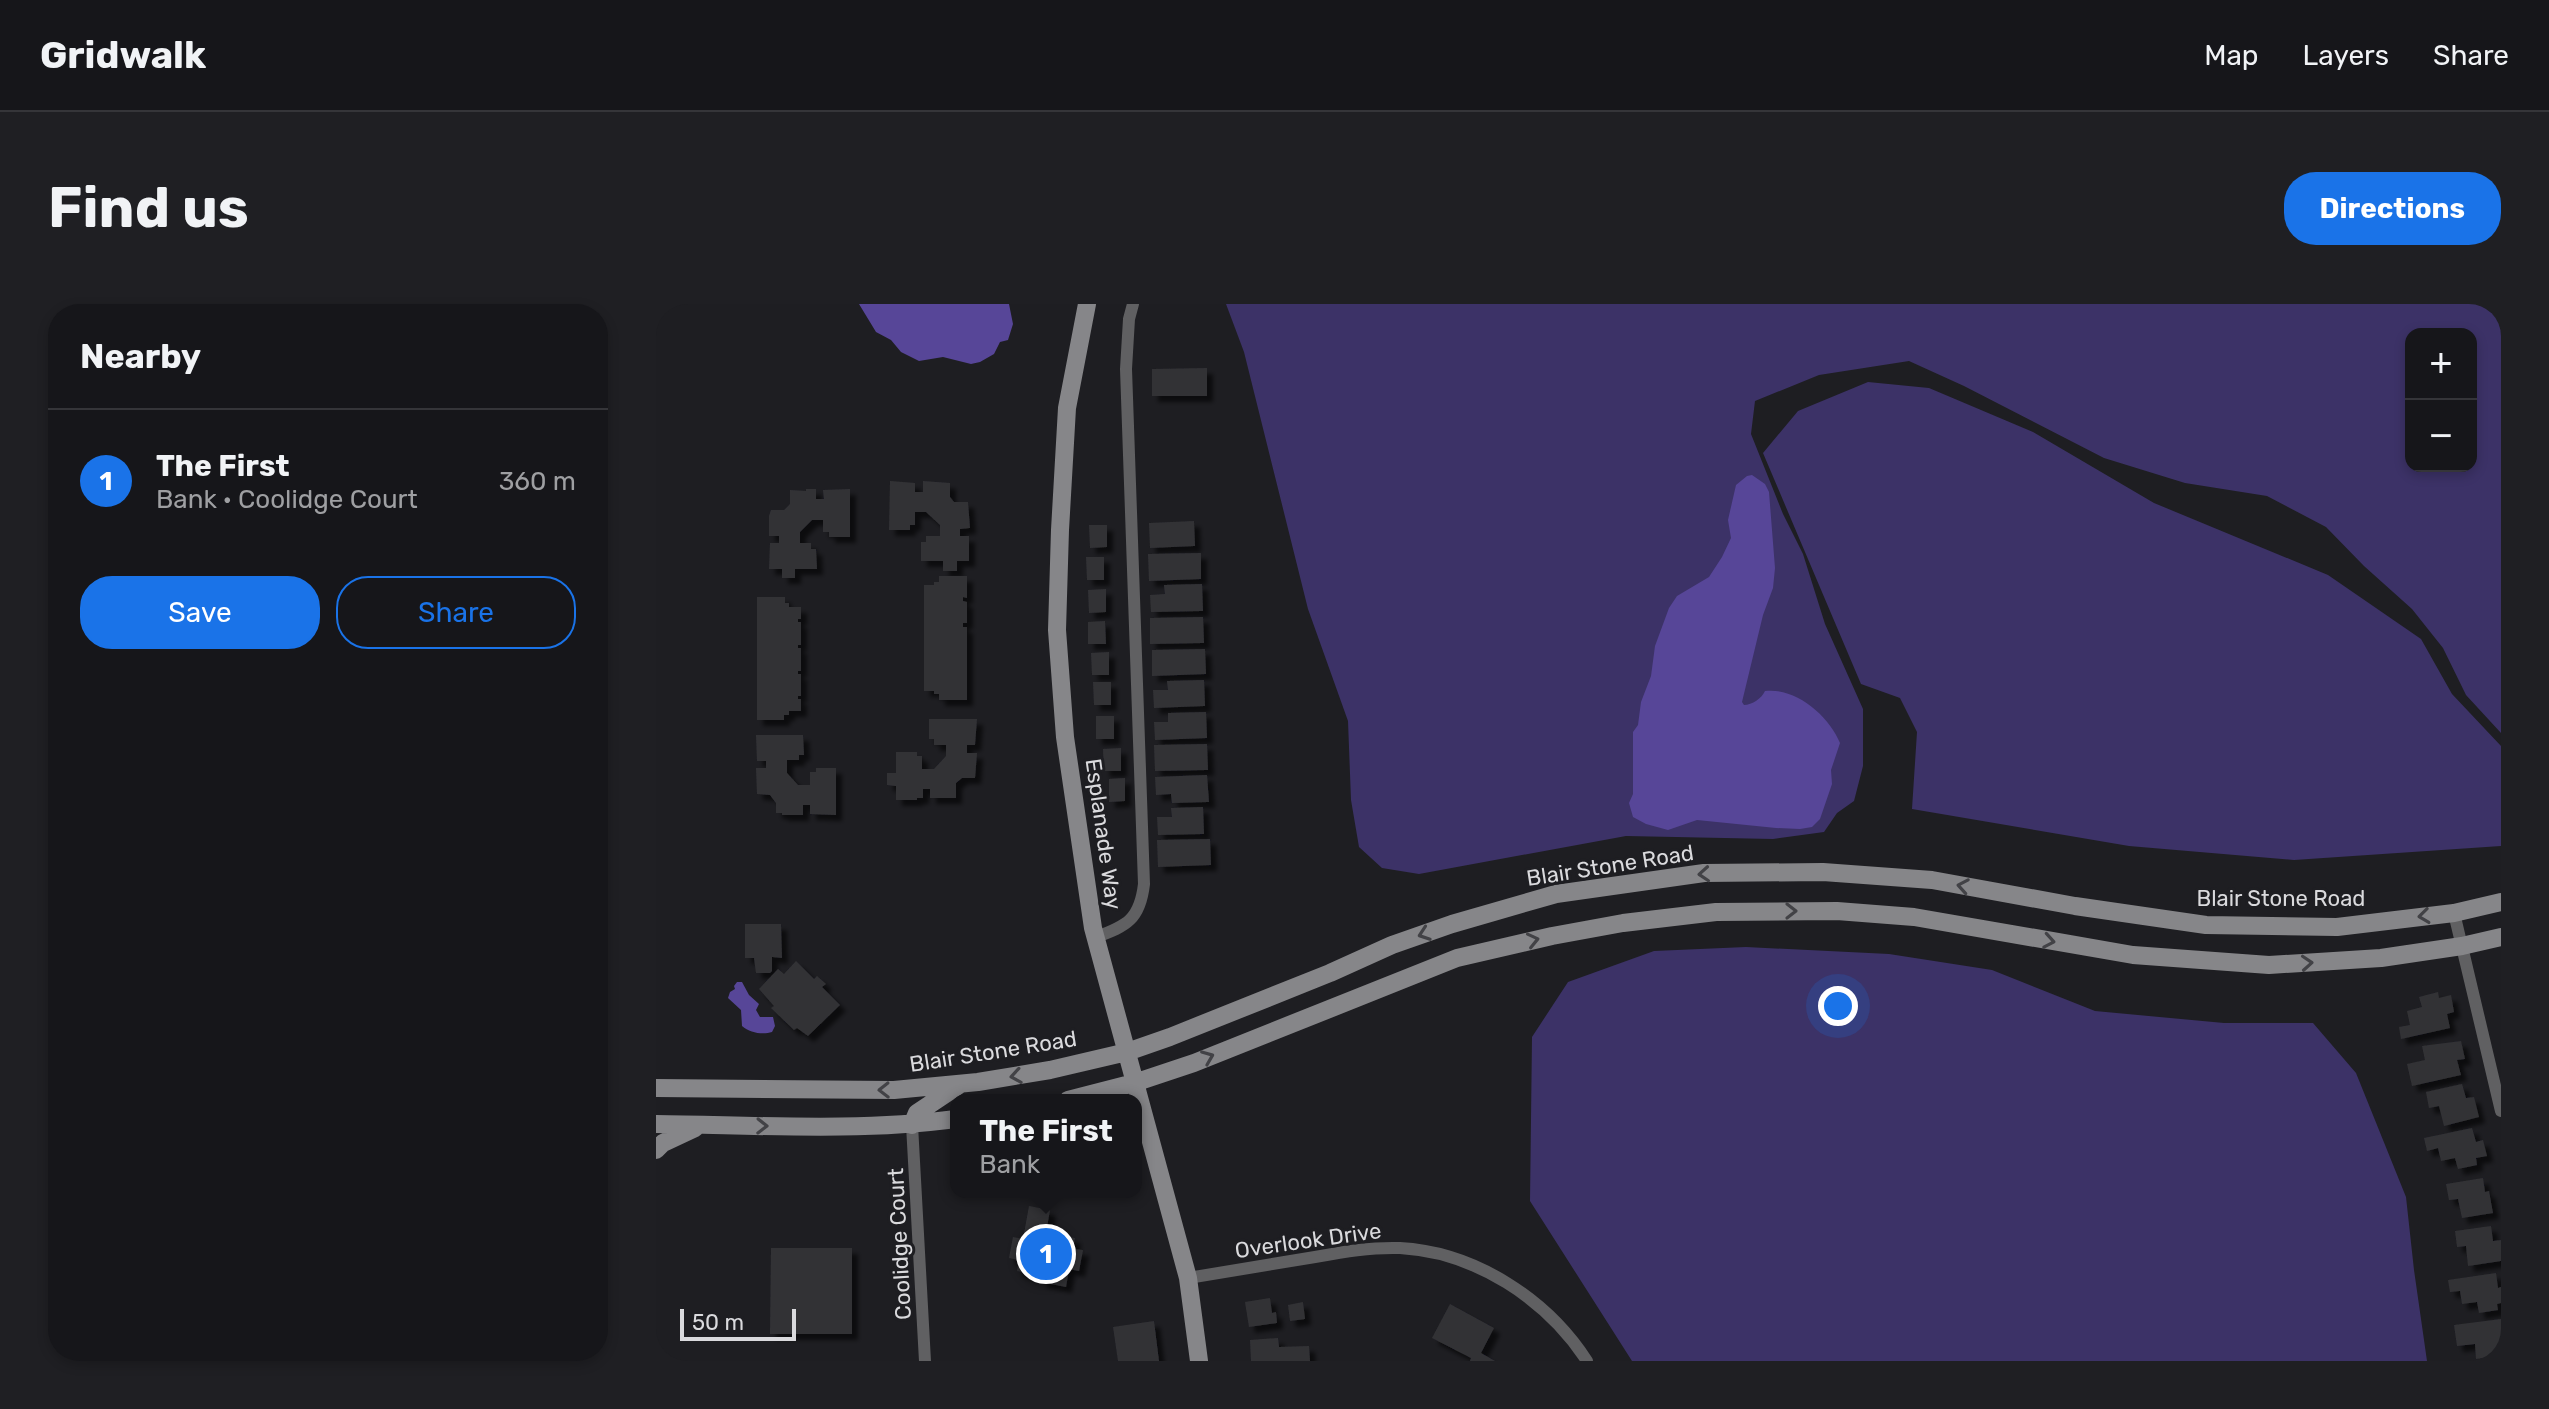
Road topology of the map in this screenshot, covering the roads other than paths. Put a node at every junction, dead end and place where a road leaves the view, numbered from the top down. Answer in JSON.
{"nodes":[{"id":1,"x":1087,"y":304,"type":"edge"},
{"id":2,"x":1133,"y":304,"type":"edge"},
{"id":3,"x":2501,"y":902,"type":"edge"},
{"id":4,"x":2454,"y":913,"type":"junction"},
{"id":5,"x":1096,"y":937,"type":"junction"},
{"id":6,"x":2501,"y":937,"type":"edge"},
{"id":7,"x":2462,"y":946,"type":"junction"},
{"id":8,"x":1127,"y":1052,"type":"junction"},
{"id":9,"x":1134,"y":1083,"type":"junction"},
{"id":10,"x":961,"y":1084,"type":"junction"},
{"id":11,"x":656,"y":1088,"type":"edge"},
{"id":12,"x":1091,"y":1094,"type":"edge"},
{"id":13,"x":1137,"y":1094,"type":"edge"},
{"id":14,"x":2501,"y":1111,"type":"edge"},
{"id":15,"x":1142,"y":1112,"type":"edge"},
{"id":16,"x":950,"y":1120,"type":"edge"},
{"id":17,"x":656,"y":1124,"type":"edge"},
{"id":18,"x":706,"y":1124,"type":"junction"},
{"id":19,"x":912,"y":1125,"type":"junction"},
{"id":20,"x":656,"y":1150,"type":"edge"},
{"id":21,"x":1188,"y":1278,"type":"junction"},
{"id":22,"x":925,"y":1361,"type":"edge"},
{"id":23,"x":1199,"y":1361,"type":"edge"},
{"id":24,"x":1587,"y":1361,"type":"edge"}],
"edges":[{"from":1,"to":5,"type":"street","name":"Esplanade Way"},
{"from":2,"to":5,"type":"street"},
{"from":3,"to":4,"type":"street","name":"Blair Stone Road"},
{"from":4,"to":7,"type":"street"},
{"from":4,"to":8,"type":"street","name":"Blair Stone Road","one_way":true},
{"from":5,"to":8,"type":"street","name":"Esplanade Way"},
{"from":6,"to":7,"type":"street"},
{"from":9,"to":7,"type":"street","one_way":true},
{"from":7,"to":14,"type":"street"},
{"from":8,"to":9,"type":"street","name":"Esplanade Way"},
{"from":8,"to":10,"type":"street","name":"Blair Stone Road","one_way":true},
{"from":9,"to":12,"type":"street"},
{"from":9,"to":13,"type":"street","name":"Esplanade Way"},
{"from":10,"to":11,"type":"street","name":"Blair Stone Road","one_way":true},
{"from":10,"to":19,"type":"street"},
{"from":15,"to":21,"type":"street","name":"Esplanade Way"},
{"from":16,"to":19,"type":"street"},
{"from":17,"to":18,"type":"street"},
{"from":18,"to":19,"type":"street","one_way":true},
{"from":18,"to":20,"type":"street"},
{"from":19,"to":22,"type":"street","name":"Coolidge Court"},
{"from":21,"to":23,"type":"street","name":"Esplanade Way"},
{"from":21,"to":24,"type":"street","name":"Overlook Drive"}]}
